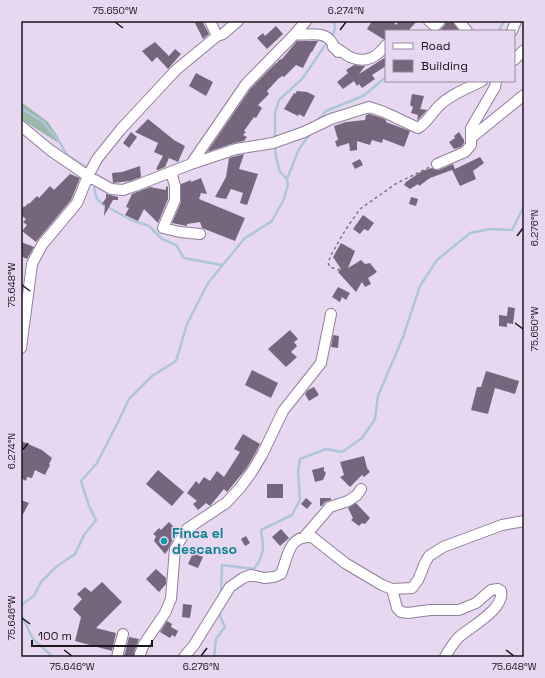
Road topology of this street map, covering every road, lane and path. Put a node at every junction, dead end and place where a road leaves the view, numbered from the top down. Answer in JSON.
{"nodes":[{"id":1,"x":210,"y":21,"type":"edge"},
{"id":2,"x":238,"y":21,"type":"edge"},
{"id":3,"x":306,"y":21,"type":"edge"},
{"id":4,"x":392,"y":21,"type":"edge"},
{"id":5,"x":429,"y":21,"type":"edge"},
{"id":6,"x":440,"y":21,"type":"edge"},
{"id":7,"x":459,"y":21,"type":"edge"},
{"id":8,"x":402,"y":30,"type":"edge"},
{"id":9,"x":466,"y":30,"type":"edge"},
{"id":10,"x":295,"y":34,"type":"junction"},
{"id":11,"x":217,"y":36,"type":"junction"},
{"id":12,"x":330,"y":41,"type":"junction"},
{"id":13,"x":385,"y":46,"type":"edge"},
{"id":14,"x":524,"y":50,"type":"edge"},
{"id":15,"x":345,"y":57,"type":"dead end"},
{"id":16,"x":515,"y":59,"type":"edge"},
{"id":17,"x":480,"y":82,"type":"edge"},
{"id":18,"x":496,"y":82,"type":"edge"},
{"id":19,"x":524,"y":95,"type":"edge"},
{"id":20,"x":21,"y":126,"type":"edge"},
{"id":21,"x":471,"y":138,"type":"junction"},
{"id":22,"x":191,"y":164,"type":"junction"},
{"id":23,"x":437,"y":164,"type":"joint"},
{"id":24,"x":170,"y":172,"type":"junction"},
{"id":25,"x":88,"y":176,"type":"junction"},
{"id":26,"x":200,"y":234,"type":"dead end"},
{"id":27,"x":345,"y":266,"type":"dead end"},
{"id":28,"x":331,"y":314,"type":"dead end"},
{"id":29,"x":21,"y":348,"type":"edge"},
{"id":30,"x":361,"y":489,"type":"dead end"},
{"id":31,"x":524,"y":522,"type":"edge"},
{"id":32,"x":305,"y":536,"type":"junction"},
{"id":33,"x":392,"y":589,"type":"junction"},
{"id":34,"x":123,"y":634,"type":"dead end"},
{"id":35,"x":117,"y":657,"type":"edge"},
{"id":36,"x":140,"y":657,"type":"edge"},
{"id":37,"x":184,"y":657,"type":"edge"},
{"id":38,"x":444,"y":657,"type":"edge"}],
"edges":[{"from":1,"to":11,"type":"street"},
{"from":2,"to":11,"type":"street"},
{"from":3,"to":10,"type":"street"},
{"from":4,"to":8,"type":"path"},
{"from":5,"to":6,"type":"street"},
{"from":7,"to":9,"type":"street"},
{"from":10,"to":12,"type":"street"},
{"from":10,"to":22,"type":"street"},
{"from":11,"to":25,"type":"street"},
{"from":12,"to":13,"type":"street"},
{"from":12,"to":15,"type":"street"},
{"from":14,"to":16,"type":"street"},
{"from":17,"to":22,"type":"street"},
{"from":18,"to":21,"type":"street"},
{"from":19,"to":21,"type":"street"},
{"from":20,"to":25,"type":"street"},
{"from":21,"to":23,"type":"street"},
{"from":22,"to":24,"type":"street"},
{"from":23,"to":27,"type":"path"},
{"from":24,"to":25,"type":"street"},
{"from":24,"to":26,"type":"street"},
{"from":25,"to":29,"type":"street"},
{"from":28,"to":36,"type":"street"},
{"from":30,"to":32,"type":"street"},
{"from":31,"to":33,"type":"street"},
{"from":32,"to":33,"type":"street"},
{"from":32,"to":37,"type":"street"},
{"from":33,"to":38,"type":"street"},
{"from":34,"to":35,"type":"street"}]}
